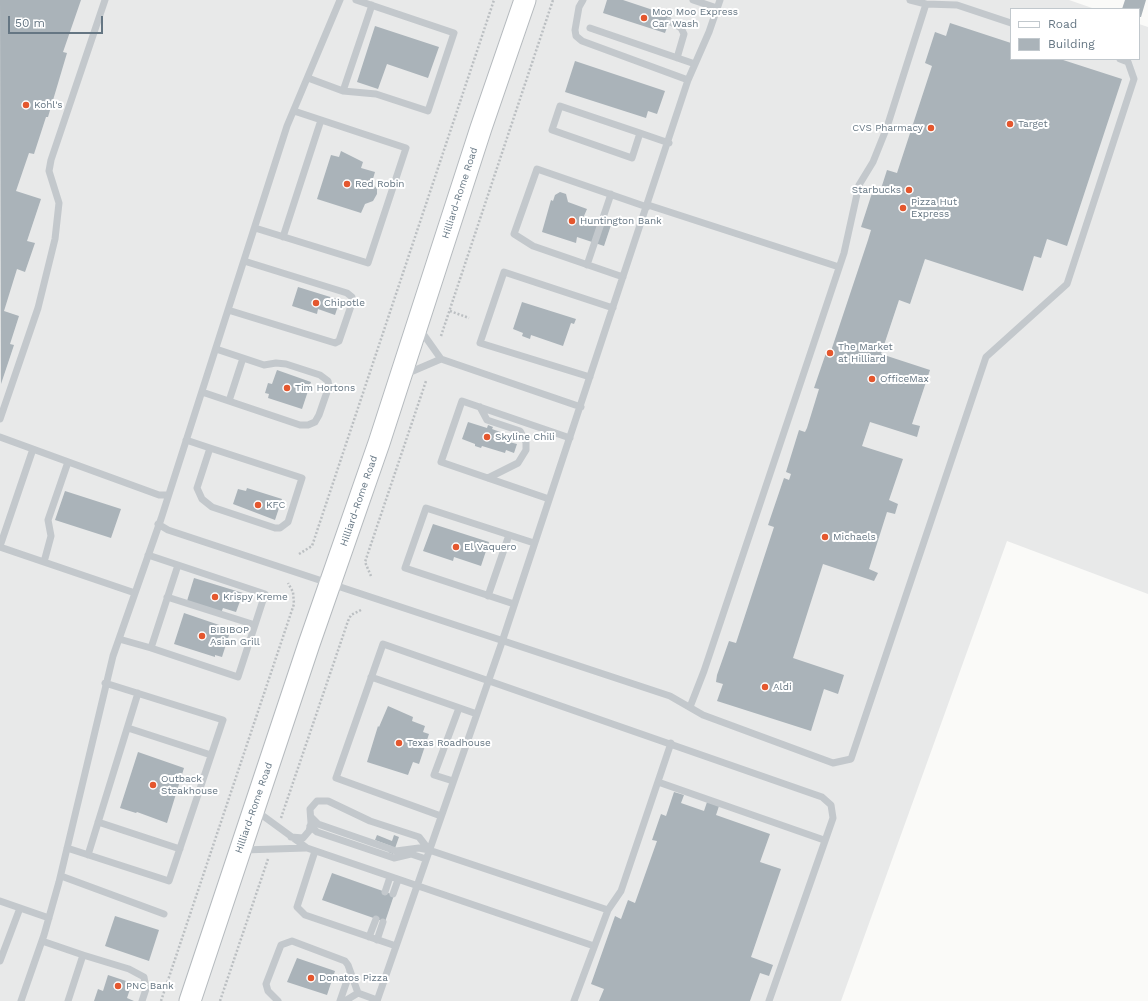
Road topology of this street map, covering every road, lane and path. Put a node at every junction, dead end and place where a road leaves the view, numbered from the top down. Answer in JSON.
{"nodes":[{"id":1,"x":104,"y":0,"type":"edge"},
{"id":2,"x":340,"y":0,"type":"edge"},
{"id":3,"x":356,"y":0,"type":"edge"},
{"id":4,"x":494,"y":0,"type":"edge"},
{"id":5,"x":525,"y":0,"type":"edge"},
{"id":6,"x":553,"y":0,"type":"edge"},
{"id":7,"x":582,"y":0,"type":"edge"},
{"id":8,"x":693,"y":0,"type":"edge"},
{"id":9,"x":720,"y":0,"type":"edge"},
{"id":10,"x":910,"y":0,"type":"edge"},
{"id":11,"x":926,"y":4,"type":"junction"},
{"id":12,"x":372,"y":6,"type":"junction"},
{"id":13,"x":717,"y":8,"type":"junction"},
{"id":14,"x":669,"y":21,"type":"dead end"},
{"id":15,"x":1010,"y":23,"type":"edge"},
{"id":16,"x":590,"y":28,"type":"dead end"},
{"id":17,"x":677,"y":58,"type":"junction"},
{"id":18,"x":1123,"y":60,"type":"edge"},
{"id":19,"x":695,"y":64,"type":"junction"},
{"id":20,"x":308,"y":78,"type":"junction"},
{"id":21,"x":688,"y":80,"type":"junction"},
{"id":22,"x":343,"y":91,"type":"junction"},
{"id":23,"x":294,"y":111,"type":"junction"},
{"id":24,"x":321,"y":120,"type":"junction"},
{"id":25,"x":640,"y":133,"type":"junction"},
{"id":26,"x":669,"y":143,"type":"junction"},
{"id":27,"x":611,"y":194,"type":"junction"},
{"id":28,"x":648,"y":206,"type":"junction"},
{"id":29,"x":255,"y":228,"type":"junction"},
{"id":30,"x":284,"y":237,"type":"junction"},
{"id":31,"x":244,"y":261,"type":"junction"},
{"id":32,"x":587,"y":265,"type":"junction"},
{"id":33,"x":838,"y":267,"type":"junction"},
{"id":34,"x":623,"y":277,"type":"junction"},
{"id":35,"x":613,"y":308,"type":"junction"},
{"id":36,"x":228,"y":310,"type":"junction"},
{"id":37,"x":450,"y":310,"type":"junction"},
{"id":38,"x":469,"y":318,"type":"dead end"},
{"id":39,"x":417,"y":324,"type":"junction"},
{"id":40,"x":441,"y":336,"type":"dead end"},
{"id":41,"x":216,"y":349,"type":"junction"},
{"id":42,"x":243,"y":358,"type":"junction"},
{"id":43,"x":441,"y":359,"type":"junction"},
{"id":44,"x":400,"y":376,"type":"junction"},
{"id":45,"x":590,"y":377,"type":"junction"},
{"id":46,"x":426,"y":381,"type":"dead end"},
{"id":47,"x":202,"y":392,"type":"junction"},
{"id":48,"x":229,"y":401,"type":"junction"},
{"id":49,"x":581,"y":406,"type":"junction"},
{"id":50,"x":480,"y":407,"type":"junction"},
{"id":51,"x":0,"y":419,"type":"edge"},
{"id":52,"x":0,"y":437,"type":"edge"},
{"id":53,"x":570,"y":438,"type":"junction"},
{"id":54,"x":186,"y":440,"type":"junction"},
{"id":55,"x":210,"y":448,"type":"junction"},
{"id":56,"x":33,"y":449,"type":"junction"},
{"id":57,"x":68,"y":462,"type":"junction"},
{"id":58,"x":488,"y":478,"type":"junction"},
{"id":59,"x":168,"y":495,"type":"junction"},
{"id":60,"x":549,"y":499,"type":"junction"},
{"id":61,"x":158,"y":524,"type":"junction"},
{"id":62,"x":509,"y":535,"type":"junction"},
{"id":63,"x":534,"y":543,"type":"junction"},
{"id":64,"x":0,"y":546,"type":"edge"},
{"id":65,"x":298,"y":554,"type":"dead end"},
{"id":66,"x":148,"y":555,"type":"junction"},
{"id":67,"x":44,"y":562,"type":"junction"},
{"id":68,"x":178,"y":565,"type":"junction"},
{"id":69,"x":371,"y":576,"type":"dead end"},
{"id":70,"x":288,"y":584,"type":"dead end"},
{"id":71,"x":330,"y":584,"type":"junction"},
{"id":72,"x":135,"y":593,"type":"junction"},
{"id":73,"x":488,"y":596,"type":"junction"},
{"id":74,"x":167,"y":597,"type":"junction"},
{"id":75,"x":514,"y":604,"type":"junction"},
{"id":76,"x":361,"y":610,"type":"dead end"},
{"id":77,"x":255,"y":625,"type":"junction"},
{"id":78,"x":119,"y":639,"type":"junction"},
{"id":79,"x":502,"y":642,"type":"junction"},
{"id":80,"x":150,"y":648,"type":"junction"},
{"id":81,"x":372,"y":677,"type":"junction"},
{"id":82,"x":488,"y":681,"type":"junction"},
{"id":83,"x":105,"y":683,"type":"junction"},
{"id":84,"x":138,"y":693,"type":"junction"},
{"id":85,"x":690,"y":707,"type":"junction"},
{"id":86,"x":459,"y":708,"type":"junction"},
{"id":87,"x":476,"y":714,"type":"junction"},
{"id":88,"x":128,"y":728,"type":"junction"},
{"id":89,"x":671,"y":743,"type":"junction"},
{"id":90,"x":211,"y":755,"type":"junction"},
{"id":91,"x":453,"y":782,"type":"junction"},
{"id":92,"x":658,"y":782,"type":"junction"},
{"id":93,"x":254,"y":809,"type":"junction"},
{"id":94,"x":311,"y":816,"type":"junction"},
{"id":95,"x":441,"y":816,"type":"junction"},
{"id":96,"x":98,"y":822,"type":"junction"},
{"id":97,"x":310,"y":826,"type":"junction"},
{"id":98,"x":279,"y":829,"type":"junction"},
{"id":99,"x":291,"y":837,"type":"junction"},
{"id":100,"x":824,"y":840,"type":"junction"},
{"id":101,"x":67,"y":848,"type":"junction"},
{"id":102,"x":307,"y":848,"type":"junction"},
{"id":103,"x":180,"y":849,"type":"junction"},
{"id":104,"x":240,"y":850,"type":"junction"},
{"id":105,"x":273,"y":850,"type":"junction"},
{"id":106,"x":429,"y":850,"type":"junction"},
{"id":107,"x":315,"y":851,"type":"junction"},
{"id":108,"x":88,"y":855,"type":"junction"},
{"id":109,"x":426,"y":859,"type":"junction"},
{"id":110,"x":61,"y":876,"type":"junction"},
{"id":111,"x":390,"y":877,"type":"junction"},
{"id":112,"x":398,"y":880,"type":"junction"},
{"id":113,"x":417,"y":886,"type":"junction"},
{"id":114,"x":385,"y":892,"type":"dead end"},
{"id":115,"x":393,"y":894,"type":"dead end"},
{"id":116,"x":0,"y":901,"type":"edge"},
{"id":117,"x":20,"y":908,"type":"junction"},
{"id":118,"x":608,"y":910,"type":"junction"},
{"id":119,"x":164,"y":914,"type":"dead end"},
{"id":120,"x":49,"y":918,"type":"junction"},
{"id":121,"x":376,"y":919,"type":"dead end"},
{"id":122,"x":383,"y":922,"type":"dead end"},
{"id":123,"x":369,"y":937,"type":"junction"},
{"id":124,"x":377,"y":940,"type":"junction"},
{"id":125,"x":42,"y":941,"type":"junction"},
{"id":126,"x":396,"y":946,"type":"junction"},
{"id":127,"x":594,"y":946,"type":"junction"},
{"id":128,"x":83,"y":954,"type":"junction"},
{"id":129,"x":0,"y":961,"type":"edge"},
{"id":130,"x":350,"y":972,"type":"junction"},
{"id":131,"x":358,"y":993,"type":"junction"},
{"id":132,"x":21,"y":1001,"type":"edge"},
{"id":133,"x":68,"y":1001,"type":"edge"},
{"id":134,"x":142,"y":1001,"type":"edge"},
{"id":135,"x":161,"y":1001,"type":"edge"},
{"id":136,"x":190,"y":1001,"type":"edge"},
{"id":137,"x":220,"y":1001,"type":"edge"},
{"id":138,"x":278,"y":1001,"type":"edge"},
{"id":139,"x":340,"y":1001,"type":"edge"},
{"id":140,"x":345,"y":1001,"type":"edge"},
{"id":141,"x":377,"y":1001,"type":"edge"},
{"id":142,"x":574,"y":1001,"type":"edge"},
{"id":143,"x":769,"y":1001,"type":"edge"}],
"edges":[{"from":1,"to":51,"type":"lane"},
{"from":2,"to":20,"type":"lane"},
{"from":3,"to":12,"type":"lane"},
{"from":4,"to":65,"type":"path"},
{"from":5,"to":39,"type":"main road","name":"Hilliard-Rome Road"},
{"from":6,"to":37,"type":"path"},
{"from":7,"to":21,"type":"lane"},
{"from":8,"to":13,"type":"lane"},
{"from":9,"to":13,"type":"lane"},
{"from":10,"to":11,"type":"lane"},
{"from":11,"to":15,"type":"lane"},
{"from":11,"to":33,"type":"lane"},
{"from":12,"to":22,"type":"lane"},
{"from":12,"to":22,"type":"lane"},
{"from":13,"to":19,"type":"lane"},
{"from":14,"to":17,"type":"lane"},
{"from":16,"to":17,"type":"lane"},
{"from":17,"to":19,"type":"lane"},
{"from":18,"to":85,"type":"lane"},
{"from":19,"to":21,"type":"lane"},
{"from":20,"to":22,"type":"lane"},
{"from":20,"to":23,"type":"lane"},
{"from":21,"to":26,"type":"lane"},
{"from":23,"to":24,"type":"lane"},
{"from":23,"to":29,"type":"lane"},
{"from":24,"to":30,"type":"lane"},
{"from":24,"to":30,"type":"lane"},
{"from":25,"to":25,"type":"lane"},
{"from":25,"to":26,"type":"lane"},
{"from":26,"to":28,"type":"lane"},
{"from":27,"to":28,"type":"lane"},
{"from":27,"to":32,"type":"lane"},
{"from":27,"to":32,"type":"lane"},
{"from":28,"to":33,"type":"lane"},
{"from":28,"to":34,"type":"lane"},
{"from":29,"to":30,"type":"lane"},
{"from":29,"to":31,"type":"lane"},
{"from":31,"to":36,"type":"lane"},
{"from":31,"to":36,"type":"lane"},
{"from":32,"to":34,"type":"lane"},
{"from":33,"to":85,"type":"lane"},
{"from":34,"to":35,"type":"lane"},
{"from":35,"to":45,"type":"lane"},
{"from":35,"to":45,"type":"lane"},
{"from":36,"to":41,"type":"lane"},
{"from":37,"to":38,"type":"path"},
{"from":37,"to":40,"type":"path"},
{"from":39,"to":43,"type":"lane"},
{"from":39,"to":44,"type":"main road","name":"Hilliard-Rome Road"},
{"from":41,"to":42,"type":"lane"},
{"from":41,"to":47,"type":"lane"},
{"from":42,"to":48,"type":"lane"},
{"from":42,"to":48,"type":"lane"},
{"from":43,"to":44,"type":"lane"},
{"from":43,"to":49,"type":"lane"},
{"from":44,"to":71,"type":"main road","name":"Hilliard-Rome Road"},
{"from":45,"to":49,"type":"lane"},
{"from":46,"to":69,"type":"path"},
{"from":47,"to":48,"type":"lane"},
{"from":47,"to":54,"type":"lane"},
{"from":49,"to":53,"type":"lane"},
{"from":50,"to":53,"type":"lane"},
{"from":50,"to":58,"type":"lane"},
{"from":50,"to":58,"type":"lane"},
{"from":52,"to":56,"type":"lane"},
{"from":53,"to":60,"type":"lane"},
{"from":54,"to":55,"type":"lane"},
{"from":54,"to":59,"type":"lane"},
{"from":55,"to":55,"type":"lane"},
{"from":56,"to":57,"type":"lane"},
{"from":56,"to":64,"type":"lane"},
{"from":57,"to":59,"type":"lane"},
{"from":57,"to":67,"type":"lane"},
{"from":58,"to":60,"type":"lane"},
{"from":59,"to":61,"type":"lane"},
{"from":60,"to":63,"type":"lane"},
{"from":61,"to":66,"type":"lane"},
{"from":61,"to":71,"type":"lane"},
{"from":62,"to":63,"type":"lane"},
{"from":62,"to":73,"type":"lane"},
{"from":62,"to":73,"type":"lane"},
{"from":63,"to":75,"type":"lane"},
{"from":64,"to":67,"type":"lane"},
{"from":66,"to":68,"type":"lane"},
{"from":66,"to":72,"type":"lane"},
{"from":67,"to":72,"type":"lane"},
{"from":68,"to":74,"type":"lane"},
{"from":68,"to":77,"type":"lane"},
{"from":70,"to":135,"type":"path"},
{"from":71,"to":79,"type":"lane"},
{"from":71,"to":93,"type":"main road","name":"Hilliard-Rome Road"},
{"from":72,"to":78,"type":"lane"},
{"from":73,"to":75,"type":"lane"},
{"from":74,"to":77,"type":"lane"},
{"from":74,"to":80,"type":"lane"},
{"from":75,"to":79,"type":"lane"},
{"from":76,"to":98,"type":"path"},
{"from":77,"to":80,"type":"lane"},
{"from":78,"to":80,"type":"lane"},
{"from":78,"to":83,"type":"lane"},
{"from":79,"to":82,"type":"lane"},
{"from":79,"to":85,"type":"lane"},
{"from":81,"to":82,"type":"lane"},
{"from":81,"to":86,"type":"lane"},
{"from":81,"to":95,"type":"lane"},
{"from":82,"to":87,"type":"lane"},
{"from":82,"to":89,"type":"lane"},
{"from":83,"to":84,"type":"lane"},
{"from":83,"to":101,"type":"lane"},
{"from":84,"to":88,"type":"lane"},
{"from":84,"to":90,"type":"lane"},
{"from":86,"to":87,"type":"lane"},
{"from":86,"to":91,"type":"lane"},
{"from":87,"to":91,"type":"lane"},
{"from":88,"to":90,"type":"lane"},
{"from":88,"to":96,"type":"lane"},
{"from":89,"to":92,"type":"lane"},
{"from":89,"to":100,"type":"lane"},
{"from":90,"to":103,"type":"lane"},
{"from":91,"to":95,"type":"lane"},
{"from":92,"to":100,"type":"lane"},
{"from":92,"to":118,"type":"lane"},
{"from":93,"to":98,"type":"lane"},
{"from":93,"to":104,"type":"main road","name":"Hilliard-Rome Road"},
{"from":94,"to":97,"type":"lane"},
{"from":94,"to":106,"type":"lane"},
{"from":94,"to":106,"type":"lane"},
{"from":95,"to":106,"type":"lane"},
{"from":96,"to":103,"type":"lane"},
{"from":96,"to":108,"type":"lane"},
{"from":97,"to":99,"type":"lane"},
{"from":97,"to":109,"type":"lane"},
{"from":98,"to":99,"type":"lane"},
{"from":99,"to":102,"type":"lane"},
{"from":100,"to":143,"type":"lane"},
{"from":101,"to":108,"type":"lane"},
{"from":101,"to":110,"type":"lane"},
{"from":102,"to":105,"type":"lane"},
{"from":102,"to":107,"type":"lane"},
{"from":103,"to":108,"type":"lane"},
{"from":104,"to":105,"type":"lane"},
{"from":104,"to":136,"type":"main road","name":"Hilliard-Rome Road"},
{"from":105,"to":137,"type":"path"},
{"from":106,"to":109,"type":"lane"},
{"from":106,"to":118,"type":"lane"},
{"from":107,"to":111,"type":"lane"},
{"from":107,"to":123,"type":"lane"},
{"from":109,"to":113,"type":"lane"},
{"from":110,"to":119,"type":"lane"},
{"from":110,"to":120,"type":"lane"},
{"from":111,"to":112,"type":"lane"},
{"from":111,"to":114,"type":"lane"},
{"from":112,"to":113,"type":"lane"},
{"from":112,"to":115,"type":"lane"},
{"from":113,"to":126,"type":"lane"},
{"from":113,"to":127,"type":"lane"},
{"from":116,"to":117,"type":"lane"},
{"from":117,"to":120,"type":"lane"},
{"from":117,"to":129,"type":"lane"},
{"from":118,"to":127,"type":"lane"},
{"from":120,"to":125,"type":"lane"},
{"from":121,"to":123,"type":"lane"},
{"from":122,"to":124,"type":"lane"},
{"from":123,"to":124,"type":"lane"},
{"from":124,"to":126,"type":"lane"},
{"from":125,"to":128,"type":"lane"},
{"from":125,"to":132,"type":"lane"},
{"from":126,"to":141,"type":"lane"},
{"from":127,"to":142,"type":"lane"},
{"from":128,"to":133,"type":"lane"},
{"from":128,"to":134,"type":"lane"},
{"from":130,"to":131,"type":"lane"},
{"from":130,"to":138,"type":"lane"},
{"from":130,"to":139,"type":"lane"},
{"from":131,"to":140,"type":"lane"},
{"from":131,"to":141,"type":"lane"}]}
